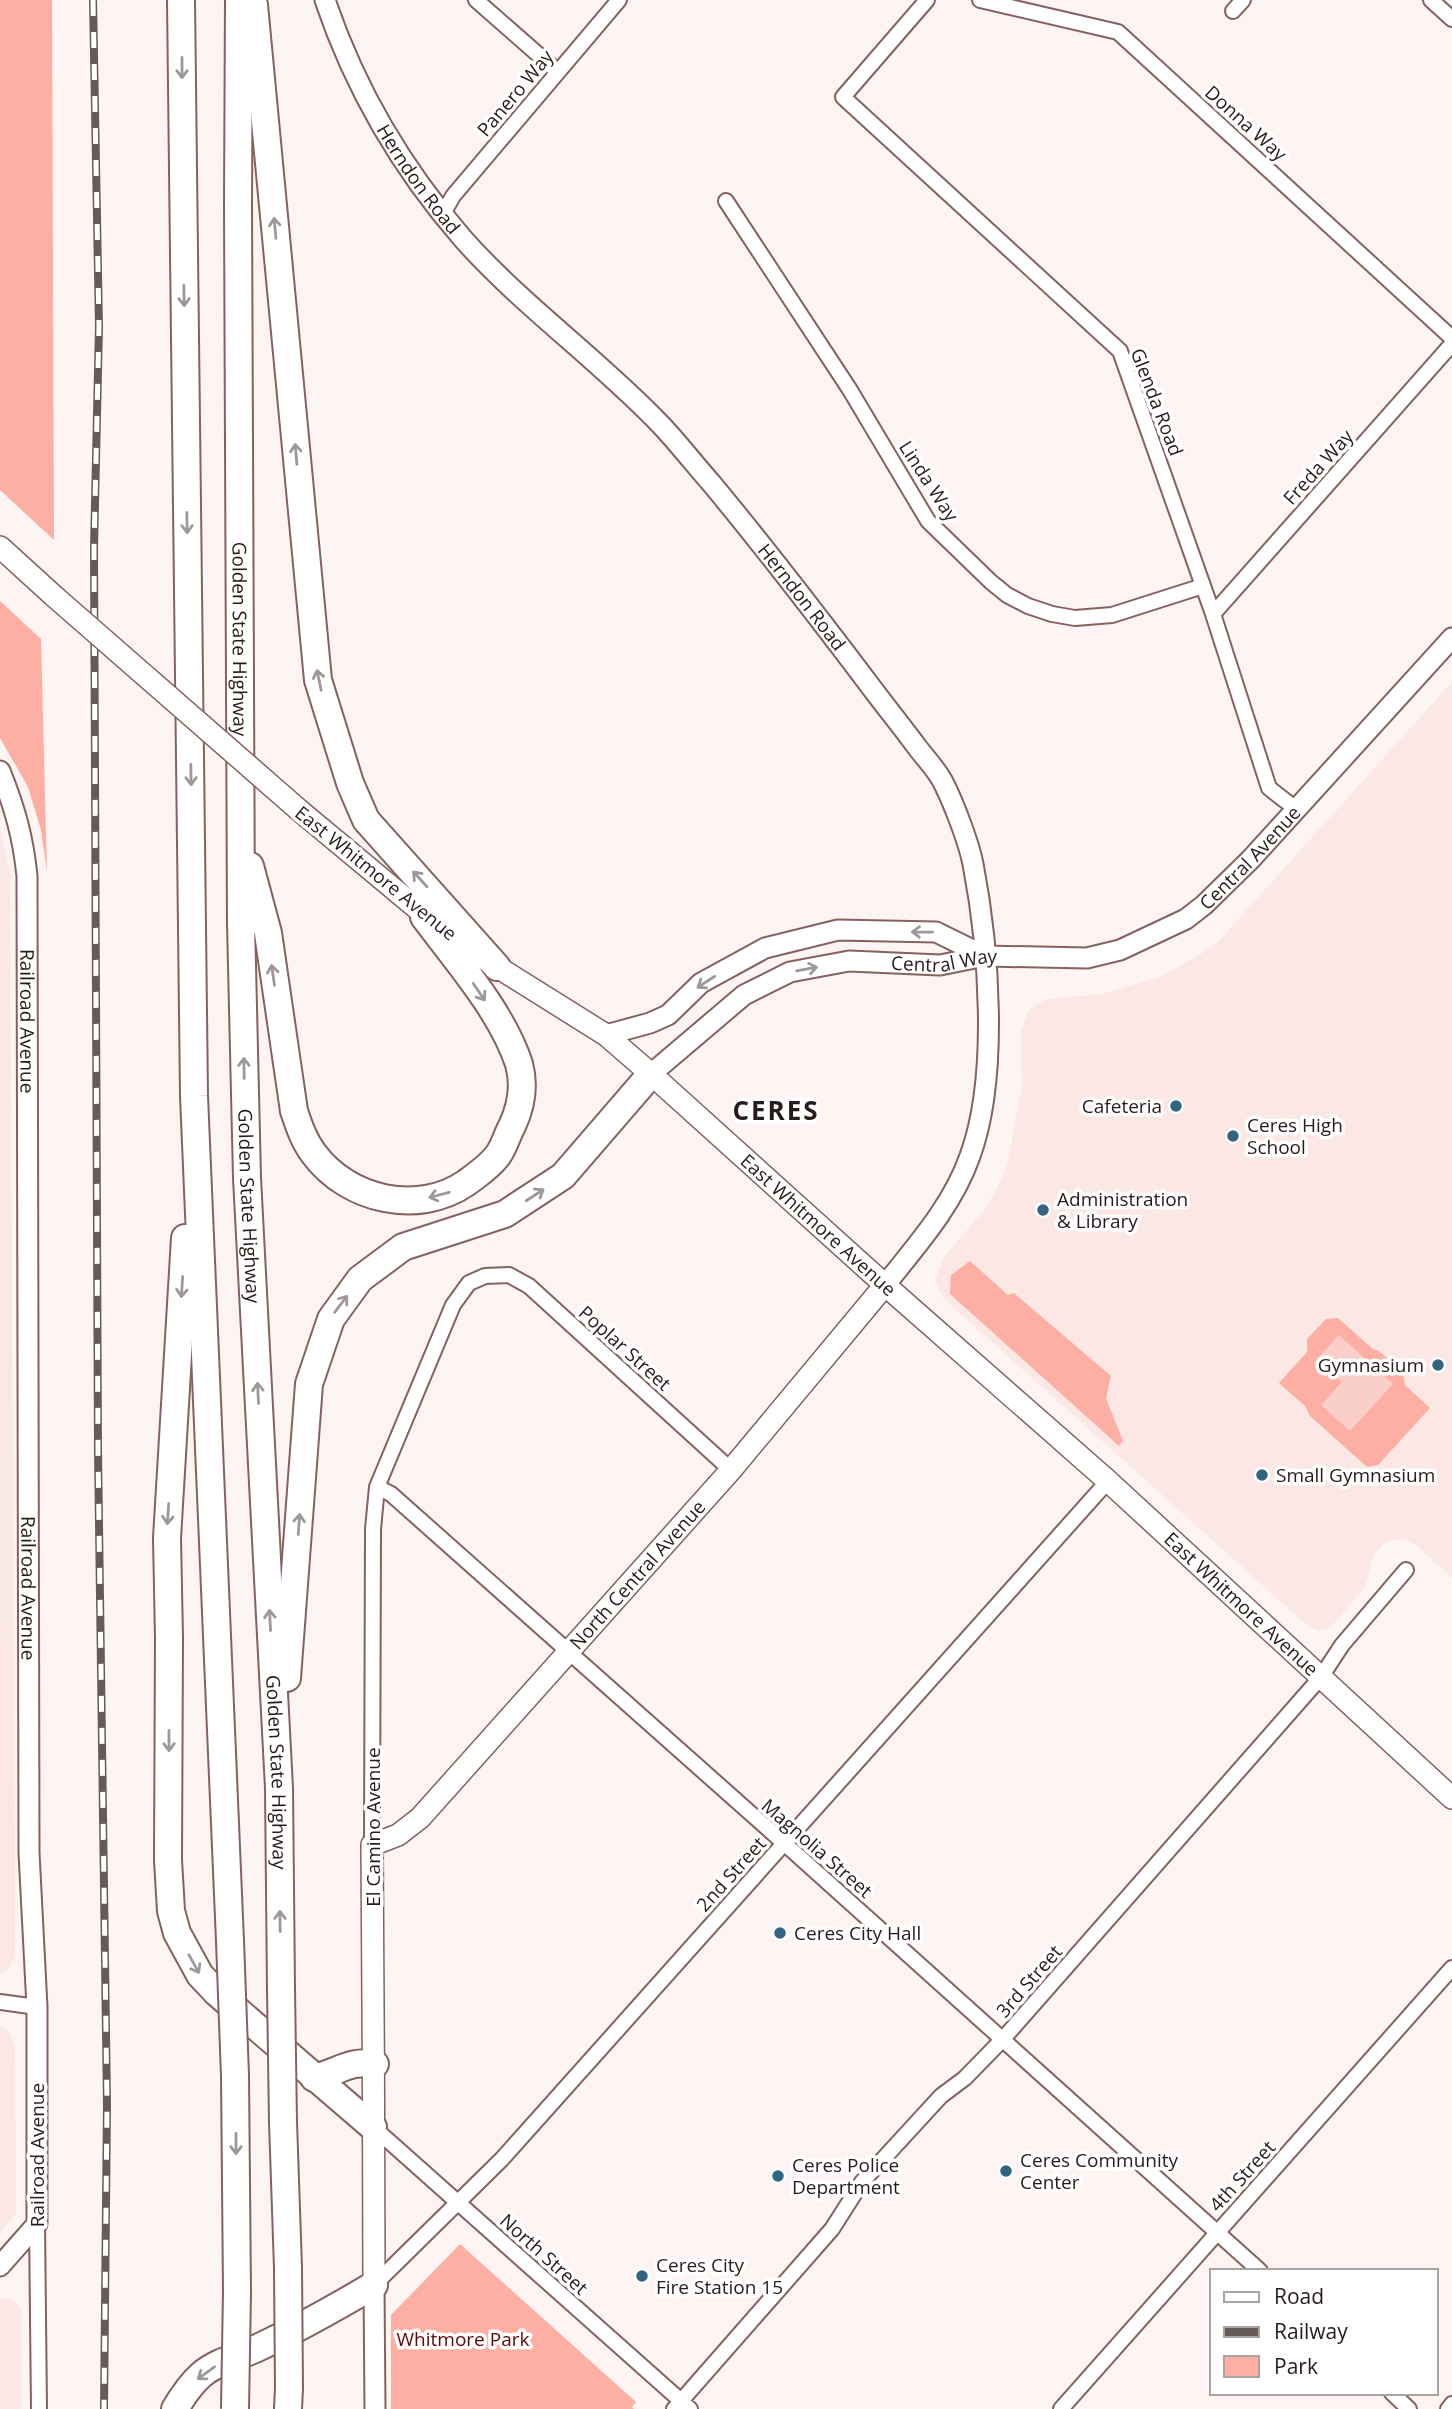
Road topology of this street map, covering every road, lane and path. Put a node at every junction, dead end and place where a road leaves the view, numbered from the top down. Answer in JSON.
{"nodes":[{"id":1,"x":181,"y":0,"type":"edge"},
{"id":2,"x":239,"y":0,"type":"edge"},
{"id":3,"x":254,"y":0,"type":"edge"},
{"id":4,"x":325,"y":0,"type":"edge"},
{"id":5,"x":476,"y":0,"type":"edge"},
{"id":6,"x":619,"y":0,"type":"edge"},
{"id":7,"x":927,"y":0,"type":"edge"},
{"id":8,"x":980,"y":0,"type":"edge"},
{"id":9,"x":1431,"y":0,"type":"edge"},
{"id":10,"x":1452,"y":19,"type":"edge"},
{"id":11,"x":558,"y":72,"type":"junction"},
{"id":12,"x":726,"y":201,"type":"dead end"},
{"id":13,"x":443,"y":214,"type":"junction"},
{"id":14,"x":1452,"y":338,"type":"edge"},
{"id":15,"x":1452,"y":344,"type":"edge"},
{"id":16,"x":0,"y":547,"type":"edge"},
{"id":17,"x":1202,"y":586,"type":"junction"},
{"id":18,"x":1213,"y":614,"type":"junction"},
{"id":19,"x":1452,"y":638,"type":"edge"},
{"id":20,"x":0,"y":771,"type":"edge"},
{"id":21,"x":1296,"y":809,"type":"junction"},
{"id":22,"x":241,"y":834,"type":"junction"},
{"id":23,"x":424,"y":917,"type":"junction"},
{"id":24,"x":985,"y":956,"type":"junction"},
{"id":25,"x":497,"y":967,"type":"junction"},
{"id":26,"x":606,"y":1035,"type":"junction"},
{"id":27,"x":652,"y":1073,"type":"junction"},
{"id":28,"x":194,"y":1096,"type":"junction"},
{"id":29,"x":485,"y":1276,"type":"joint"},
{"id":30,"x":885,"y":1285,"type":"junction"},
{"id":31,"x":731,"y":1470,"type":"junction"},
{"id":32,"x":1108,"y":1481,"type":"junction"},
{"id":33,"x":377,"y":1487,"type":"junction"},
{"id":34,"x":1406,"y":1570,"type":"dead end"},
{"id":35,"x":569,"y":1651,"type":"junction"},
{"id":36,"x":1321,"y":1677,"type":"junction"},
{"id":37,"x":279,"y":1788,"type":"junction"},
{"id":38,"x":1452,"y":1798,"type":"edge"},
{"id":39,"x":784,"y":1843,"type":"junction"},
{"id":40,"x":372,"y":1845,"type":"junction"},
{"id":41,"x":1452,"y":1968,"type":"edge"},
{"id":42,"x":0,"y":2002,"type":"edge"},
{"id":43,"x":37,"y":2007,"type":"junction"},
{"id":44,"x":1003,"y":2039,"type":"junction"},
{"id":45,"x":375,"y":2064,"type":"junction"},
{"id":46,"x":314,"y":2078,"type":"junction"},
{"id":47,"x":373,"y":2127,"type":"junction"},
{"id":48,"x":458,"y":2203,"type":"junction"},
{"id":49,"x":37,"y":2224,"type":"junction"},
{"id":50,"x":1218,"y":2232,"type":"junction"},
{"id":51,"x":0,"y":2266,"type":"edge"},
{"id":52,"x":1258,"y":2269,"type":"edge"},
{"id":53,"x":374,"y":2284,"type":"junction"},
{"id":54,"x":1394,"y":2395,"type":"edge"},
{"id":55,"x":288,"y":2399,"type":"edge"},
{"id":56,"x":1452,"y":2404,"type":"edge"},
{"id":57,"x":682,"y":2406,"type":"edge"},
{"id":58,"x":39,"y":2409,"type":"edge"},
{"id":59,"x":175,"y":2409,"type":"edge"},
{"id":60,"x":235,"y":2409,"type":"edge"},
{"id":61,"x":375,"y":2409,"type":"edge"},
{"id":62,"x":1061,"y":2409,"type":"edge"},
{"id":63,"x":1409,"y":2409,"type":"edge"},
{"id":64,"x":1448,"y":2409,"type":"edge"}],
"edges":[{"from":1,"to":28,"type":"highway","one_way":true},
{"from":2,"to":22,"type":"highway","name":"Golden State Highway"},
{"from":25,"to":3,"type":"highway","one_way":true},
{"from":4,"to":13,"type":"street","name":"Herndon Road"},
{"from":5,"to":11,"type":"street"},
{"from":6,"to":11,"type":"street","name":"Panero Way"},
{"from":7,"to":17,"type":"street","name":"Glenda Road"},
{"from":8,"to":14,"type":"street","name":"Donna Way"},
{"from":9,"to":10,"type":"street"},
{"from":11,"to":13,"type":"street","name":"Panero Way"},
{"from":12,"to":17,"type":"street","name":"Linda Way"},
{"from":13,"to":24,"type":"street","name":"Herndon Road"},
{"from":15,"to":18,"type":"street","name":"Freda Way"},
{"from":16,"to":23,"type":"main road","name":"East Whitmore Avenue","bridge":true},
{"from":17,"to":18,"type":"street","name":"Glenda Road"},
{"from":18,"to":21,"type":"street","name":"Glenda Road"},
{"from":19,"to":21,"type":"street","name":"Central Avenue"},
{"from":20,"to":43,"type":"street","name":"Railroad Avenue"},
{"from":21,"to":24,"type":"street","name":"Central Avenue"},
{"from":23,"to":22,"type":"highway","one_way":true},
{"from":37,"to":22,"type":"highway","name":"Golden State Highway","one_way":true},
{"from":23,"to":25,"type":"main road","name":"East Whitmore Avenue"},
{"from":24,"to":26,"type":"street","name":"Central Way","one_way":true},
{"from":27,"to":24,"type":"street","name":"Central Way","one_way":true},
{"from":24,"to":30,"type":"street","name":"Herndon Road"},
{"from":25,"to":26,"type":"main road","name":"East Whitmore Avenue"},
{"from":26,"to":27,"type":"main road","name":"East Whitmore Avenue"},
{"from":27,"to":30,"type":"main road","name":"East Whitmore Avenue"},
{"from":37,"to":27,"type":"highway","one_way":true},
{"from":28,"to":46,"type":"highway","one_way":true},
{"from":28,"to":60,"type":"highway","one_way":true,"bridge":true},
{"from":29,"to":31,"type":"street","name":"Poplar Street"},
{"from":29,"to":33,"type":"street","name":"El Camino Avenue"},
{"from":30,"to":31,"type":"main road","name":"North Central Avenue"},
{"from":30,"to":32,"type":"main road","name":"East Whitmore Avenue"},
{"from":31,"to":35,"type":"main road","name":"North Central Avenue"},
{"from":32,"to":36,"type":"main road","name":"East Whitmore Avenue"},
{"from":32,"to":39,"type":"street","name":"2nd Street"},
{"from":33,"to":35,"type":"street","name":"Magnolia Street"},
{"from":33,"to":40,"type":"street","name":"El Camino Avenue"},
{"from":34,"to":36,"type":"street","name":"3rd Street"},
{"from":35,"to":39,"type":"street","name":"Magnolia Street"},
{"from":35,"to":40,"type":"main road","name":"North Central Avenue"},
{"from":36,"to":38,"type":"main road","name":"East Whitmore Avenue"},
{"from":36,"to":44,"type":"street","name":"3rd Street"},
{"from":55,"to":37,"type":"highway","name":"Golden State Highway","one_way":true,"bridge":true},
{"from":39,"to":44,"type":"street","name":"Magnolia Street"},
{"from":39,"to":48,"type":"street","name":"2nd Street"},
{"from":40,"to":45,"type":"main road","name":"El Camino Avenue"},
{"from":41,"to":50,"type":"street","name":"4th Street"},
{"from":42,"to":43,"type":"street"},
{"from":43,"to":49,"type":"street","name":"Railroad Avenue"},
{"from":44,"to":50,"type":"street","name":"Magnolia Street"},
{"from":44,"to":57,"type":"street","name":"3rd Street"},
{"from":45,"to":46,"type":"highway"},
{"from":45,"to":47,"type":"main road","name":"El Camino Avenue"},
{"from":46,"to":47,"type":"highway"},
{"from":47,"to":48,"type":"street","name":"North Street"},
{"from":47,"to":53,"type":"main road","name":"El Camino Avenue"},
{"from":48,"to":53,"type":"street","name":"2nd Street"},
{"from":48,"to":57,"type":"street","name":"North Street"},
{"from":49,"to":51,"type":"street"},
{"from":49,"to":58,"type":"street","name":"Railroad Avenue"},
{"from":50,"to":52,"type":"street","name":"Magnolia Street"},
{"from":50,"to":62,"type":"street","name":"4th Street"},
{"from":53,"to":59,"type":"highway","one_way":true},
{"from":53,"to":61,"type":"street","name":"El Camino Avenue"},
{"from":54,"to":63,"type":"street"},
{"from":56,"to":64,"type":"street"}]}
